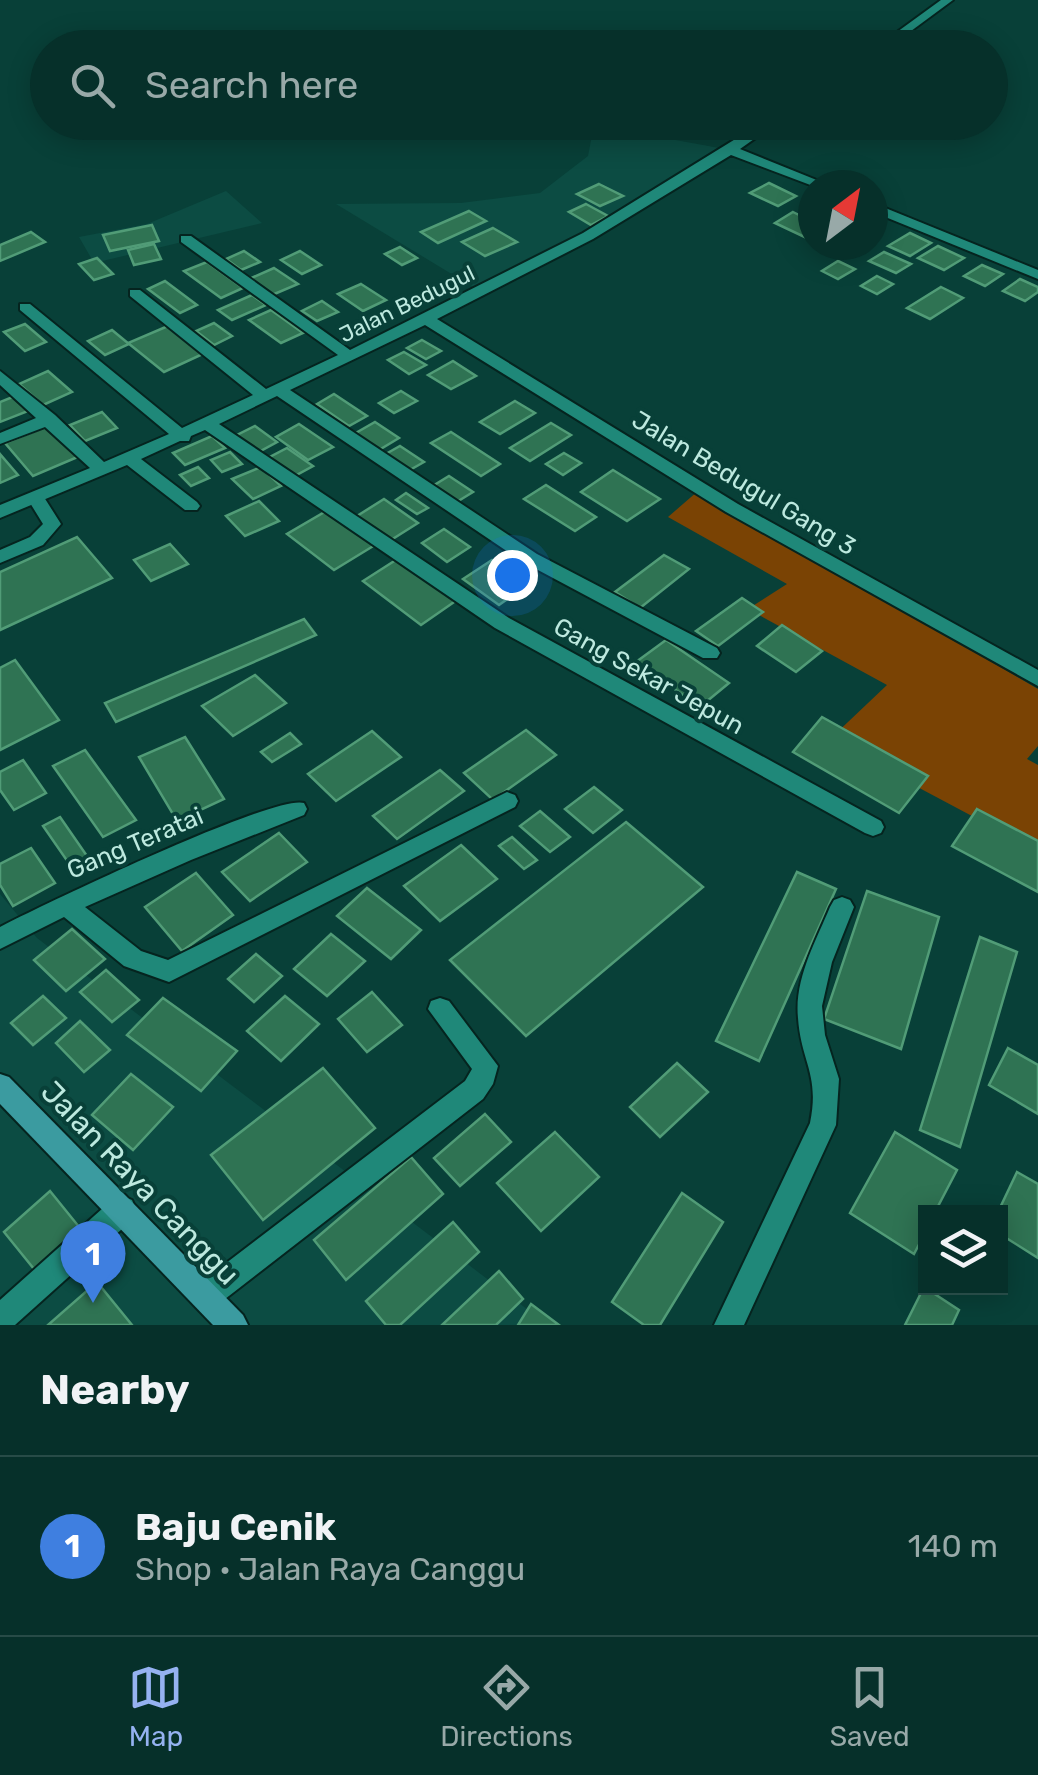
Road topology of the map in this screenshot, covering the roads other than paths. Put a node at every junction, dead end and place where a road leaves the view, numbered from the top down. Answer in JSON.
{"nodes":[{"id":1,"x":948,"y":0,"type":"edge"},
{"id":2,"x":906,"y":30,"type":"edge"},
{"id":3,"x":747,"y":140,"type":"edge"},
{"id":4,"x":732,"y":151,"type":"junction"},
{"id":5,"x":798,"y":176,"type":"edge"},
{"id":6,"x":888,"y":213,"type":"edge"},
{"id":7,"x":186,"y":239,"type":"dead end"},
{"id":8,"x":1038,"y":275,"type":"edge"},
{"id":9,"x":134,"y":293,"type":"dead end"},
{"id":10,"x":24,"y":307,"type":"dead end"},
{"id":11,"x":429,"y":320,"type":"junction"},
{"id":12,"x":350,"y":357,"type":"junction"},
{"id":13,"x":0,"y":376,"type":"edge"},
{"id":14,"x":272,"y":392,"type":"junction"},
{"id":15,"x":49,"y":419,"type":"junction"},
{"id":16,"x":208,"y":424,"type":"junction"},
{"id":17,"x":184,"y":437,"type":"junction"},
{"id":18,"x":0,"y":438,"type":"edge"},
{"id":19,"x":130,"y":460,"type":"junction"},
{"id":20,"x":103,"y":471,"type":"junction"},
{"id":21,"x":36,"y":498,"type":"junction"},
{"id":22,"x":192,"y":506,"type":"dead end"},
{"id":23,"x":0,"y":512,"type":"edge"},
{"id":24,"x":0,"y":557,"type":"edge"},
{"id":25,"x":710,"y":653,"type":"dead end"},
{"id":26,"x":1038,"y":678,"type":"edge"},
{"id":27,"x":507,"y":802,"type":"dead end"},
{"id":28,"x":296,"y":809,"type":"dead end"},
{"id":29,"x":873,"y":827,"type":"dead end"},
{"id":30,"x":64,"y":904,"type":"junction"},
{"id":31,"x":842,"y":907,"type":"dead end"},
{"id":32,"x":0,"y":938,"type":"edge"},
{"id":33,"x":440,"y":1009,"type":"dead end"},
{"id":34,"x":0,"y":1086,"type":"edge"},
{"id":35,"x":122,"y":1210,"type":"junction"},
{"id":36,"x":206,"y":1296,"type":"junction"},
{"id":37,"x":0,"y":1319,"type":"edge"},
{"id":38,"x":234,"y":1325,"type":"edge"},
{"id":39,"x":729,"y":1325,"type":"edge"}],
"edges":[{"from":1,"to":2,"type":"street"},
{"from":3,"to":4,"type":"street","name":"Jalan Bedugul"},
{"from":4,"to":5,"type":"street"},
{"from":4,"to":11,"type":"street","name":"Jalan Bedugul"},
{"from":6,"to":8,"type":"street"},
{"from":7,"to":12,"type":"street"},
{"from":9,"to":14,"type":"street"},
{"from":10,"to":17,"type":"street"},
{"from":11,"to":12,"type":"street","name":"Jalan Bedugul"},
{"from":11,"to":26,"type":"street","name":"Jalan Bedugul Gang 3"},
{"from":12,"to":14,"type":"street","name":"Jalan Bedugul"},
{"from":13,"to":15,"type":"street"},
{"from":14,"to":16,"type":"street","name":"Jalan Bedugul"},
{"from":14,"to":25,"type":"street"},
{"from":15,"to":18,"type":"street"},
{"from":15,"to":20,"type":"street"},
{"from":16,"to":17,"type":"street","name":"Jalan Bedugul"},
{"from":16,"to":29,"type":"street","name":"Gang Sekar Jepun"},
{"from":17,"to":19,"type":"street","name":"Jalan Bedugul"},
{"from":19,"to":20,"type":"street","name":"Jalan Bedugul"},
{"from":19,"to":22,"type":"street"},
{"from":20,"to":21,"type":"street","name":"Jalan Bedugul"},
{"from":21,"to":23,"type":"street","name":"Jalan Bedugul"},
{"from":21,"to":24,"type":"street"},
{"from":27,"to":30,"type":"street"},
{"from":28,"to":30,"type":"street","name":"Gang Teratai"},
{"from":30,"to":32,"type":"street","name":"Gang Teratai"},
{"from":31,"to":39,"type":"street"},
{"from":33,"to":36,"type":"street"},
{"from":34,"to":35,"type":"main road","name":"Jalan Raya Canggu"},
{"from":35,"to":36,"type":"main road","name":"Jalan Raya Canggu"},
{"from":35,"to":37,"type":"street"},
{"from":36,"to":38,"type":"main road","name":"Jalan Raya Canggu"}]}
